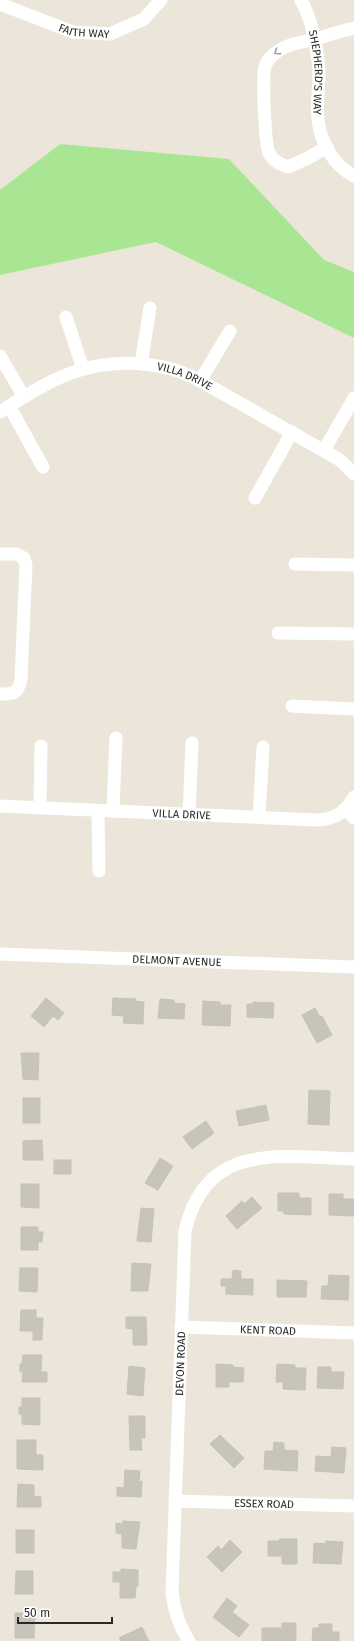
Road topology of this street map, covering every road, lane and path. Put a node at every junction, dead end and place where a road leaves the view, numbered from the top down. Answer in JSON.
{"nodes":[{"id":1,"x":161,"y":0,"type":"edge"},
{"id":2,"x":301,"y":0,"type":"edge"},
{"id":3,"x":0,"y":4,"type":"edge"},
{"id":4,"x":354,"y":28,"type":"edge"},
{"id":5,"x":314,"y":39,"type":"junction"},
{"id":6,"x":327,"y":147,"type":"junction"},
{"id":7,"x":354,"y":176,"type":"edge"},
{"id":8,"x":150,"y":308,"type":"dead end"},
{"id":9,"x":66,"y":317,"type":"dead end"},
{"id":10,"x":230,"y":330,"type":"dead end"},
{"id":11,"x":0,"y":356,"type":"edge"},
{"id":12,"x":141,"y":364,"type":"junction"},
{"id":13,"x":84,"y":369,"type":"junction"},
{"id":14,"x":200,"y":381,"type":"junction"},
{"id":15,"x":24,"y":397,"type":"junction"},
{"id":16,"x":354,"y":398,"type":"edge"},
{"id":17,"x":5,"y":409,"type":"edge"},
{"id":18,"x":292,"y":432,"type":"junction"},
{"id":19,"x":324,"y":450,"type":"junction"},
{"id":20,"x":43,"y":467,"type":"dead end"},
{"id":21,"x":354,"y":474,"type":"edge"},
{"id":22,"x":255,"y":498,"type":"dead end"},
{"id":23,"x":0,"y":554,"type":"edge"},
{"id":24,"x":295,"y":564,"type":"dead end"},
{"id":25,"x":354,"y":565,"type":"edge"},
{"id":26,"x":278,"y":633,"type":"dead end"},
{"id":27,"x":354,"y":634,"type":"edge"},
{"id":28,"x":0,"y":694,"type":"edge"},
{"id":29,"x":292,"y":706,"type":"dead end"},
{"id":30,"x":354,"y":709,"type":"edge"},
{"id":31,"x":116,"y":738,"type":"dead end"},
{"id":32,"x":192,"y":743,"type":"dead end"},
{"id":33,"x":41,"y":746,"type":"dead end"},
{"id":34,"x":262,"y":748,"type":"dead end"},
{"id":35,"x":354,"y":797,"type":"edge"},
{"id":36,"x":0,"y":806,"type":"edge"},
{"id":37,"x":40,"y":808,"type":"junction"},
{"id":38,"x":98,"y":811,"type":"junction"},
{"id":39,"x":113,"y":811,"type":"junction"},
{"id":40,"x":350,"y":813,"type":"edge"},
{"id":41,"x":189,"y":814,"type":"junction"},
{"id":42,"x":259,"y":817,"type":"junction"},
{"id":43,"x":99,"y":871,"type":"dead end"},
{"id":44,"x":0,"y":954,"type":"edge"},
{"id":45,"x":354,"y":968,"type":"edge"},
{"id":46,"x":354,"y":1160,"type":"edge"},
{"id":47,"x":181,"y":1327,"type":"junction"},
{"id":48,"x":354,"y":1333,"type":"edge"},
{"id":49,"x":175,"y":1501,"type":"junction"},
{"id":50,"x":354,"y":1506,"type":"edge"},
{"id":51,"x":190,"y":1641,"type":"edge"}],
"edges":[{"from":1,"to":3,"type":"street","name":"FAITH WAY"},
{"from":2,"to":5,"type":"street","name":"SHEPHERD'S WAY"},
{"from":4,"to":5,"type":"street"},
{"from":5,"to":6,"type":"street","name":"SHEPHERD'S WAY"},
{"from":5,"to":6,"type":"street","one_way":true},
{"from":6,"to":7,"type":"street","name":"SHEPHERD'S WAY"},
{"from":8,"to":12,"type":"street"},
{"from":9,"to":13,"type":"street"},
{"from":10,"to":14,"type":"street"},
{"from":11,"to":15,"type":"street"},
{"from":12,"to":13,"type":"street","name":"VILLA DRIVE"},
{"from":12,"to":14,"type":"street","name":"VILLA DRIVE"},
{"from":13,"to":15,"type":"street","name":"VILLA DRIVE"},
{"from":14,"to":18,"type":"street","name":"VILLA DRIVE"},
{"from":15,"to":17,"type":"street","name":"VILLA DRIVE"},
{"from":16,"to":19,"type":"street"},
{"from":17,"to":20,"type":"street"},
{"from":18,"to":19,"type":"street","name":"VILLA DRIVE"},
{"from":18,"to":22,"type":"street"},
{"from":19,"to":21,"type":"street","name":"VILLA DRIVE"},
{"from":23,"to":28,"type":"street"},
{"from":24,"to":25,"type":"street"},
{"from":26,"to":27,"type":"street"},
{"from":29,"to":30,"type":"street"},
{"from":31,"to":39,"type":"street"},
{"from":32,"to":41,"type":"street"},
{"from":33,"to":37,"type":"street"},
{"from":34,"to":42,"type":"street"},
{"from":35,"to":40,"type":"street","name":"VILLA DRIVE"},
{"from":36,"to":37,"type":"street","name":"VILLA DRIVE"},
{"from":37,"to":38,"type":"street","name":"VILLA DRIVE"},
{"from":38,"to":39,"type":"street","name":"VILLA DRIVE"},
{"from":38,"to":43,"type":"street"},
{"from":39,"to":41,"type":"street","name":"VILLA DRIVE"},
{"from":40,"to":42,"type":"street","name":"VILLA DRIVE"},
{"from":41,"to":42,"type":"street","name":"VILLA DRIVE"},
{"from":44,"to":45,"type":"street","name":"DELMONT AVENUE"},
{"from":46,"to":47,"type":"street","name":"DEVON ROAD"},
{"from":47,"to":48,"type":"street","name":"KENT ROAD"},
{"from":47,"to":49,"type":"street","name":"DEVON ROAD"},
{"from":49,"to":50,"type":"street","name":"ESSEX ROAD"},
{"from":49,"to":51,"type":"street","name":"DEVON ROAD"}]}
